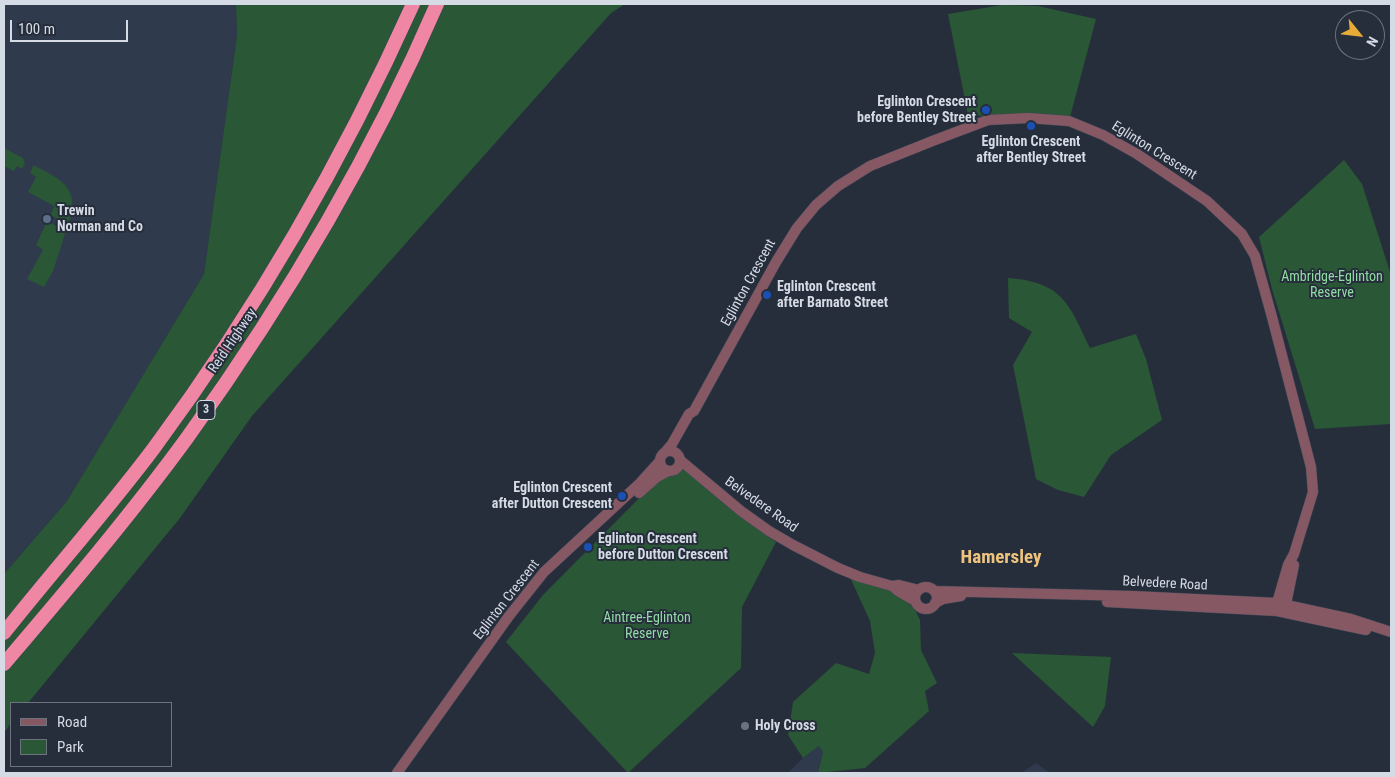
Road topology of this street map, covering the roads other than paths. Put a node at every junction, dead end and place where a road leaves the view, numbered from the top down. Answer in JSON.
{"nodes":[{"id":1,"x":413,"y":4,"type":"edge"},
{"id":2,"x":437,"y":4,"type":"edge"},
{"id":3,"x":694,"y":411,"type":"junction"},
{"id":4,"x":666,"y":451,"type":"junction"},
{"id":5,"x":679,"y":457,"type":"junction"},
{"id":6,"x":659,"y":462,"type":"junction"},
{"id":7,"x":670,"y":471,"type":"junction"},
{"id":8,"x":698,"y":476,"type":"junction"},
{"id":9,"x":892,"y":586,"type":"junction"},
{"id":10,"x":919,"y":590,"type":"junction"},
{"id":11,"x":934,"y":591,"type":"junction"},
{"id":12,"x":915,"y":601,"type":"junction"},
{"id":13,"x":935,"y":603,"type":"junction"},
{"id":14,"x":1281,"y":608,"type":"junction"},
{"id":15,"x":1391,"y":632,"type":"edge"},
{"id":16,"x":4,"y":633,"type":"edge"},
{"id":17,"x":1391,"y":637,"type":"edge"},
{"id":18,"x":4,"y":664,"type":"edge"},
{"id":19,"x":398,"y":773,"type":"edge"},
{"id":20,"x":405,"y":773,"type":"edge"}],
"edges":[{"from":1,"to":16,"type":"highway","name":"Reid Highway","number":"3"},
{"from":2,"to":18,"type":"highway","name":"Reid Highway","number":"3"},
{"from":3,"to":4,"type":"street","name":"Eglinton Crescent"},
{"from":3,"to":5,"type":"street","name":"Eglinton Crescent"},
{"from":3,"to":14,"type":"street","name":"Eglinton Crescent"},
{"from":4,"to":5,"type":"street"},
{"from":4,"to":6,"type":"street"},
{"from":5,"to":7,"type":"street"},
{"from":5,"to":8,"type":"street","name":"Belvedere Road"},
{"from":6,"to":7,"type":"street"},
{"from":6,"to":19,"type":"street","name":"Eglinton Crescent"},
{"from":7,"to":8,"type":"street","name":"Belvedere Road"},
{"from":7,"to":20,"type":"street","name":"Eglinton Crescent"},
{"from":8,"to":9,"type":"street","name":"Belvedere Road"},
{"from":9,"to":10,"type":"street","name":"Belvedere Road"},
{"from":9,"to":12,"type":"street","name":"Belvedere Road"},
{"from":10,"to":11,"type":"street"},
{"from":10,"to":12,"type":"street"},
{"from":11,"to":13,"type":"street"},
{"from":11,"to":14,"type":"street","name":"Belvedere Road"},
{"from":12,"to":13,"type":"street"},
{"from":13,"to":14,"type":"street","name":"Belvedere Road"},
{"from":14,"to":15,"type":"street","name":"Belvedere Road"},
{"from":14,"to":17,"type":"street","name":"Belvedere Road"}]}
